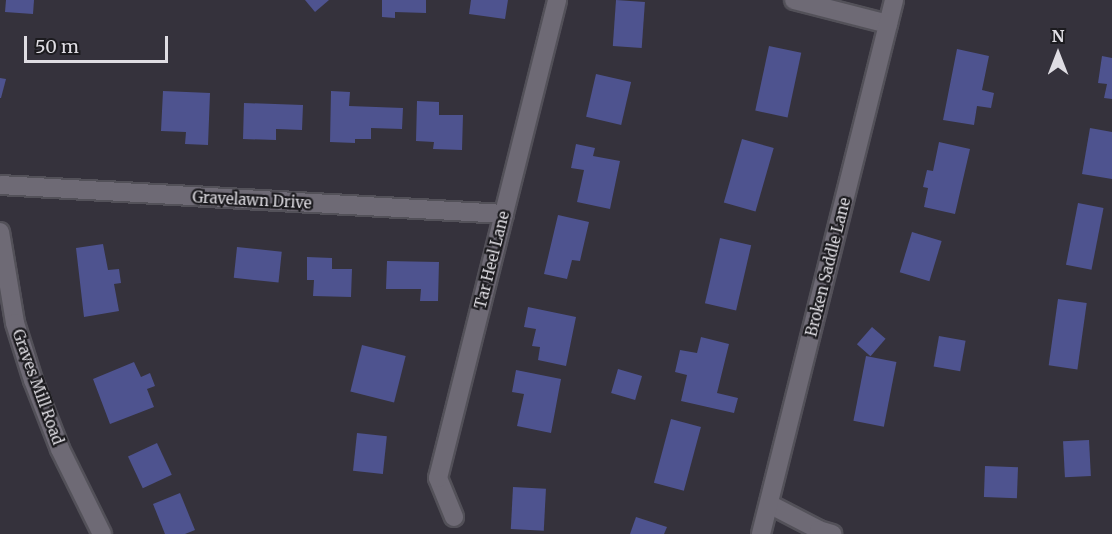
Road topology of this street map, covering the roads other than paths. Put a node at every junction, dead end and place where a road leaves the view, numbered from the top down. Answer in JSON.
{"nodes":[{"id":1,"x":557,"y":0,"type":"edge"},
{"id":2,"x":794,"y":0,"type":"edge"},
{"id":3,"x":894,"y":0,"type":"edge"},
{"id":4,"x":888,"y":24,"type":"junction"},
{"id":5,"x":0,"y":185,"type":"edge"},
{"id":6,"x":504,"y":214,"type":"junction"},
{"id":7,"x":0,"y":232,"type":"edge"},
{"id":8,"x":769,"y":504,"type":"junction"},
{"id":9,"x":454,"y":517,"type":"dead end"},
{"id":10,"x":102,"y":534,"type":"edge"},
{"id":11,"x":761,"y":534,"type":"edge"},
{"id":12,"x":832,"y":534,"type":"edge"}],
"edges":[{"from":1,"to":6,"type":"street","name":"Tar Heel Lane"},
{"from":2,"to":4,"type":"street"},
{"from":3,"to":4,"type":"street","name":"Broken Saddle Lane"},
{"from":4,"to":8,"type":"street","name":"Broken Saddle Lane"},
{"from":5,"to":6,"type":"street","name":"Gravelawn Drive"},
{"from":6,"to":9,"type":"street","name":"Tar Heel Lane"},
{"from":7,"to":10,"type":"street","name":"Graves Mill Road"},
{"from":8,"to":11,"type":"street","name":"Broken Saddle Lane"},
{"from":8,"to":12,"type":"street"}]}
